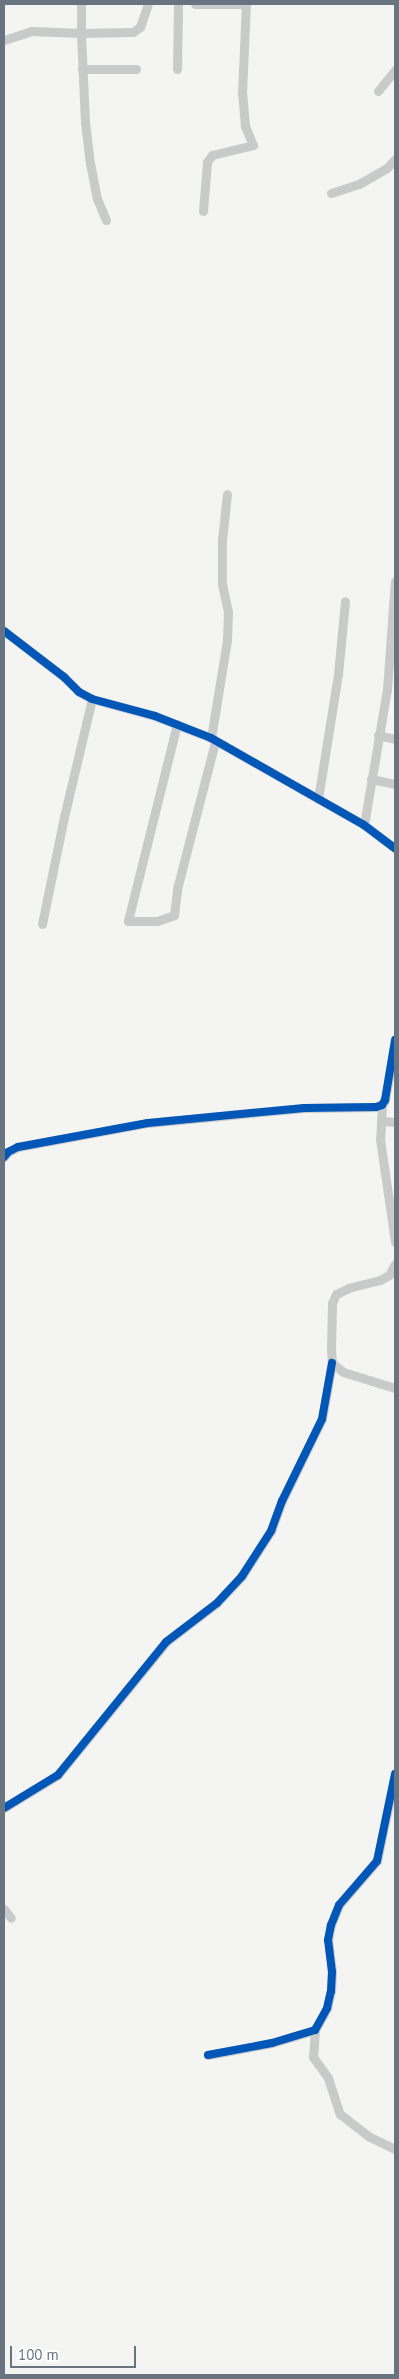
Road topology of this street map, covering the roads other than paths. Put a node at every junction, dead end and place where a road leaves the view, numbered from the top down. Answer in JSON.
{"nodes":[{"id":1,"x":81,"y":4,"type":"edge"},
{"id":2,"x":148,"y":4,"type":"edge"},
{"id":3,"x":178,"y":4,"type":"edge"},
{"id":4,"x":195,"y":4,"type":"edge"},
{"id":5,"x":242,"y":4,"type":"edge"},
{"id":6,"x":246,"y":4,"type":"edge"},
{"id":7,"x":81,"y":33,"type":"junction"},
{"id":8,"x":4,"y":40,"type":"edge"},
{"id":9,"x":136,"y":69,"type":"dead end"},
{"id":10,"x":177,"y":69,"type":"dead end"},
{"id":11,"x":82,"y":70,"type":"junction"},
{"id":12,"x":395,"y":70,"type":"edge"},
{"id":13,"x":378,"y":91,"type":"dead end"},
{"id":14,"x":395,"y":158,"type":"edge"},
{"id":15,"x":330,"y":193,"type":"dead end"},
{"id":16,"x":203,"y":211,"type":"dead end"},
{"id":17,"x":106,"y":220,"type":"dead end"},
{"id":18,"x":227,"y":494,"type":"dead end"},
{"id":19,"x":395,"y":581,"type":"edge"},
{"id":20,"x":345,"y":601,"type":"dead end"},
{"id":21,"x":4,"y":631,"type":"edge"},
{"id":22,"x":394,"y":635,"type":"edge"},
{"id":23,"x":391,"y":690,"type":"edge"},
{"id":24,"x":92,"y":699,"type":"junction"},
{"id":25,"x":176,"y":724,"type":"junction"},
{"id":26,"x":378,"y":735,"type":"junction"},
{"id":27,"x":395,"y":739,"type":"edge"},
{"id":28,"x":213,"y":740,"type":"junction"},
{"id":29,"x":371,"y":779,"type":"junction"},
{"id":30,"x":395,"y":784,"type":"edge"},
{"id":31,"x":318,"y":798,"type":"junction"},
{"id":32,"x":364,"y":825,"type":"junction"},
{"id":33,"x":395,"y":848,"type":"edge"},
{"id":34,"x":42,"y":924,"type":"dead end"},
{"id":35,"x":395,"y":1040,"type":"edge"},
{"id":36,"x":382,"y":1105,"type":"junction"},
{"id":37,"x":380,"y":1121,"type":"junction"},
{"id":38,"x":395,"y":1122,"type":"edge"},
{"id":39,"x":4,"y":1157,"type":"edge"},
{"id":40,"x":395,"y":1242,"type":"edge"},
{"id":41,"x":395,"y":1264,"type":"edge"},
{"id":42,"x":332,"y":1363,"type":"junction"},
{"id":43,"x":395,"y":1388,"type":"edge"},
{"id":44,"x":395,"y":1774,"type":"edge"},
{"id":45,"x":4,"y":1808,"type":"edge"},
{"id":46,"x":4,"y":1909,"type":"edge"},
{"id":47,"x":11,"y":1918,"type":"dead end"},
{"id":48,"x":315,"y":2030,"type":"junction"},
{"id":49,"x":208,"y":2055,"type":"dead end"},
{"id":50,"x":395,"y":2148,"type":"edge"}],
"edges":[{"from":1,"to":7,"type":"street"},
{"from":2,"to":7,"type":"street"},
{"from":3,"to":10,"type":"street"},
{"from":4,"to":5,"type":"street"},
{"from":6,"to":16,"type":"street"},
{"from":7,"to":8,"type":"street"},
{"from":7,"to":11,"type":"street"},
{"from":9,"to":11,"type":"street"},
{"from":11,"to":17,"type":"street"},
{"from":12,"to":13,"type":"street"},
{"from":14,"to":15,"type":"street"},
{"from":18,"to":28,"type":"street"},
{"from":19,"to":22,"type":"street"},
{"from":20,"to":31,"type":"street"},
{"from":21,"to":24,"type":"street"},
{"from":22,"to":23,"type":"street"},
{"from":23,"to":26,"type":"street"},
{"from":24,"to":25,"type":"street"},
{"from":24,"to":34,"type":"street"},
{"from":25,"to":28,"type":"street"},
{"from":25,"to":28,"type":"street"},
{"from":26,"to":27,"type":"street"},
{"from":26,"to":29,"type":"street"},
{"from":28,"to":31,"type":"street"},
{"from":29,"to":30,"type":"street"},
{"from":29,"to":32,"type":"street"},
{"from":31,"to":32,"type":"street"},
{"from":32,"to":33,"type":"street"},
{"from":35,"to":36,"type":"street"},
{"from":36,"to":37,"type":"street"},
{"from":36,"to":39,"type":"street"},
{"from":37,"to":38,"type":"street"},
{"from":37,"to":40,"type":"street"},
{"from":41,"to":42,"type":"street"},
{"from":42,"to":43,"type":"street"},
{"from":42,"to":45,"type":"street"},
{"from":44,"to":48,"type":"street"},
{"from":46,"to":47,"type":"street"},
{"from":48,"to":49,"type":"street"},
{"from":48,"to":50,"type":"street"}]}
